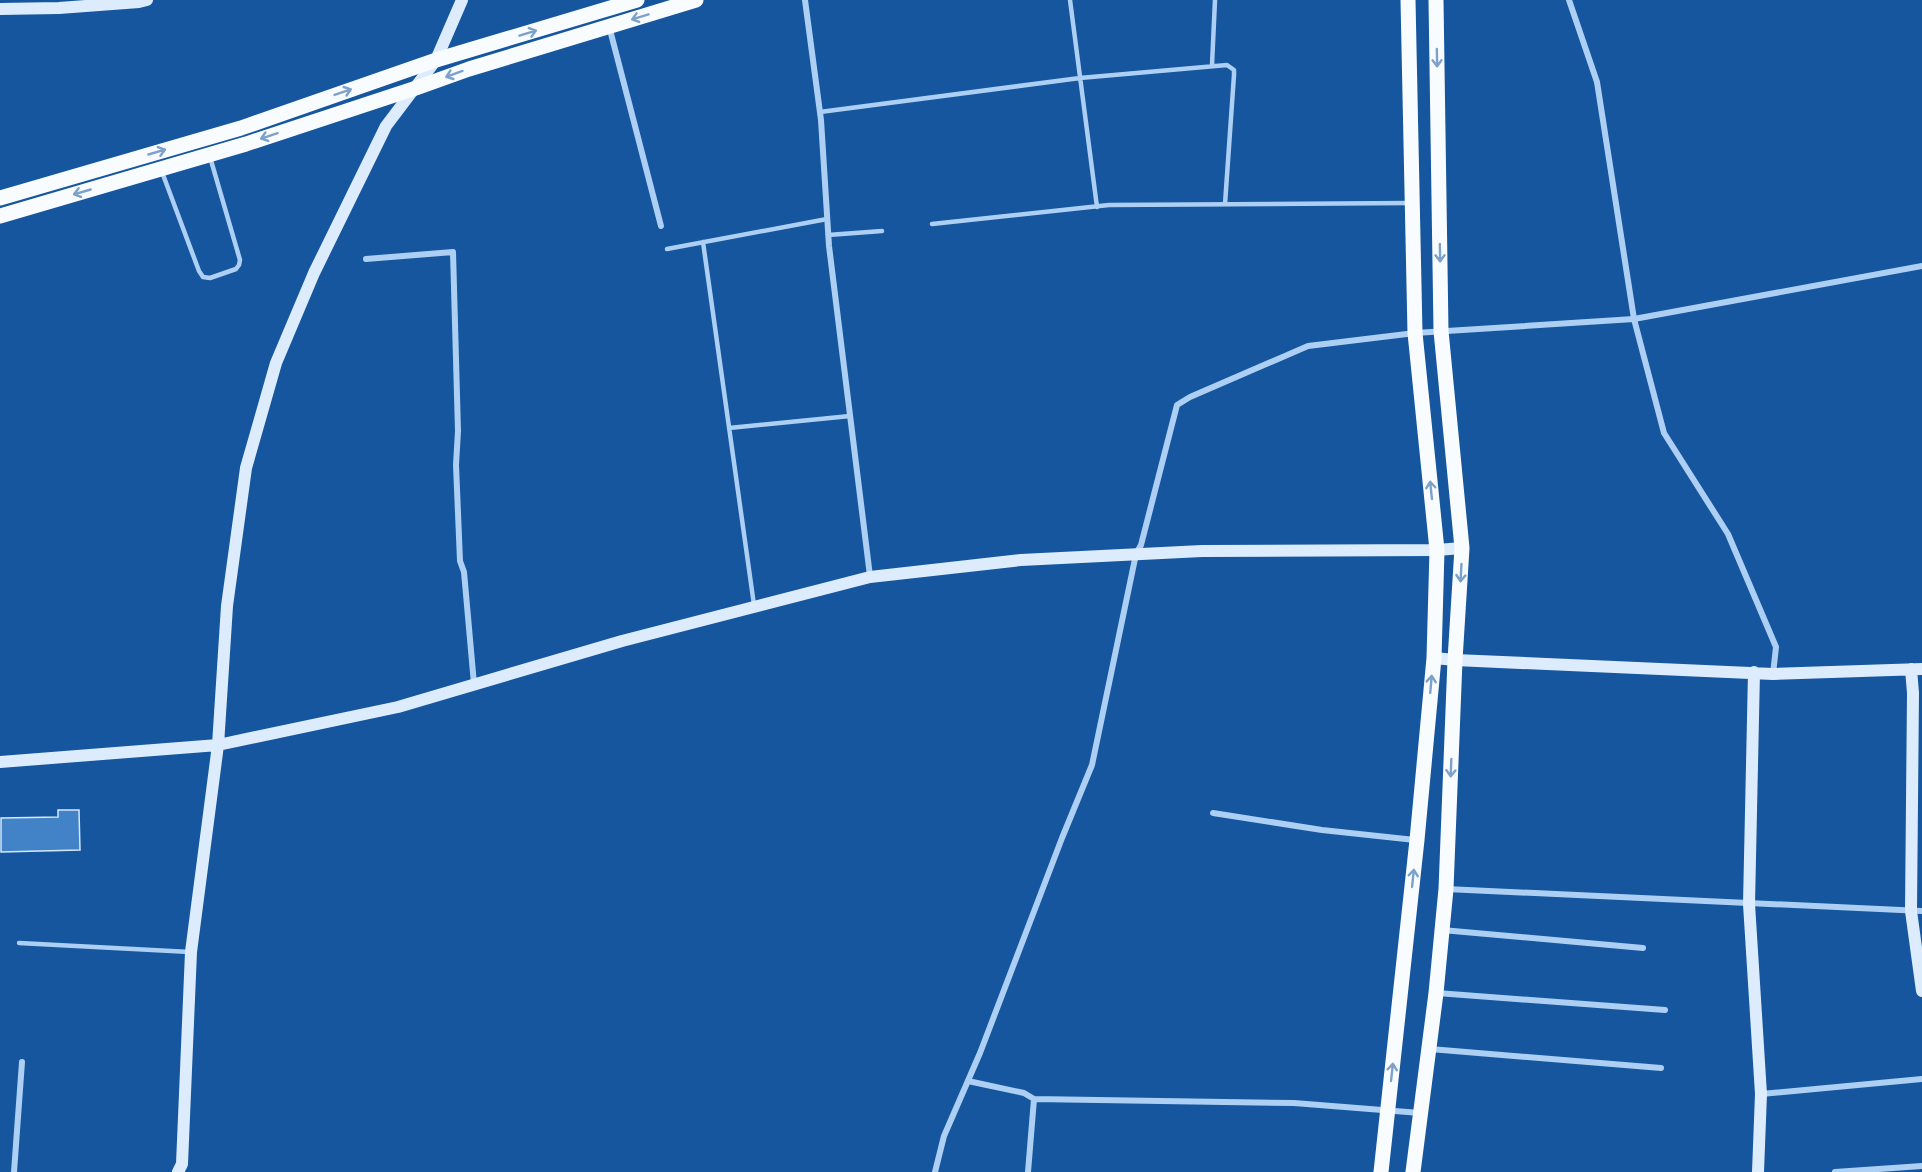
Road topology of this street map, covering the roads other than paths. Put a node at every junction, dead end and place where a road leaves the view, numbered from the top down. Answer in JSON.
{"nodes":[{"id":1,"x":147,"y":0,"type":"edge"},
{"id":2,"x":462,"y":0,"type":"edge"},
{"id":3,"x":637,"y":0,"type":"edge"},
{"id":4,"x":696,"y":0,"type":"edge"},
{"id":5,"x":805,"y":0,"type":"edge"},
{"id":6,"x":1070,"y":0,"type":"edge"},
{"id":7,"x":1215,"y":0,"type":"edge"},
{"id":8,"x":1408,"y":0,"type":"edge"},
{"id":9,"x":1436,"y":0,"type":"edge"},
{"id":10,"x":1569,"y":0,"type":"edge"},
{"id":11,"x":27,"y":4,"type":"edge"},
{"id":12,"x":0,"y":9,"type":"edge"},
{"id":13,"x":609,"y":26,"type":"junction"},
{"id":14,"x":436,"y":60,"type":"junction"},
{"id":15,"x":1212,"y":65,"type":"junction"},
{"id":16,"x":1080,"y":78,"type":"junction"},
{"id":17,"x":416,"y":88,"type":"junction"},
{"id":18,"x":819,"y":112,"type":"junction"},
{"id":19,"x":210,"y":154,"type":"junction"},
{"id":20,"x":161,"y":169,"type":"junction"},
{"id":21,"x":0,"y":198,"type":"edge"},
{"id":22,"x":1411,"y":203,"type":"junction"},
{"id":23,"x":1226,"y":204,"type":"junction"},
{"id":24,"x":1097,"y":207,"type":"junction"},
{"id":25,"x":0,"y":216,"type":"edge"},
{"id":26,"x":827,"y":219,"type":"junction"},
{"id":27,"x":932,"y":224,"type":"dead end"},
{"id":28,"x":661,"y":226,"type":"dead end"},
{"id":29,"x":882,"y":231,"type":"dead end"},
{"id":30,"x":828,"y":235,"type":"junction"},
{"id":31,"x":703,"y":242,"type":"junction"},
{"id":32,"x":667,"y":249,"type":"dead end"},
{"id":33,"x":366,"y":259,"type":"dead end"},
{"id":34,"x":1922,"y":266,"type":"edge"},
{"id":35,"x":1634,"y":319,"type":"junction"},
{"id":36,"x":1441,"y":331,"type":"junction"},
{"id":37,"x":1415,"y":333,"type":"junction"},
{"id":38,"x":850,"y":416,"type":"junction"},
{"id":39,"x":729,"y":428,"type":"junction"},
{"id":40,"x":1462,"y":548,"type":"junction"},
{"id":41,"x":1437,"y":550,"type":"junction"},
{"id":42,"x":1136,"y":554,"type":"junction"},
{"id":43,"x":870,"y":577,"type":"junction"},
{"id":44,"x":754,"y":607,"type":"junction"},
{"id":45,"x":1434,"y":658,"type":"junction"},
{"id":46,"x":1455,"y":660,"type":"junction"},
{"id":47,"x":1917,"y":669,"type":"edge"},
{"id":48,"x":1754,"y":672,"type":"junction"},
{"id":49,"x":1773,"y":674,"type":"junction"},
{"id":50,"x":474,"y":685,"type":"junction"},
{"id":51,"x":218,"y":745,"type":"junction"},
{"id":52,"x":0,"y":762,"type":"edge"},
{"id":53,"x":1214,"y":813,"type":"dead end"},
{"id":54,"x":1417,"y":840,"type":"junction"},
{"id":55,"x":1446,"y":889,"type":"junction"},
{"id":56,"x":1749,"y":904,"type":"junction"},
{"id":57,"x":1917,"y":911,"type":"edge"},
{"id":58,"x":1441,"y":930,"type":"junction"},
{"id":59,"x":19,"y":943,"type":"dead end"},
{"id":60,"x":1643,"y":948,"type":"dead end"},
{"id":61,"x":191,"y":952,"type":"junction"},
{"id":62,"x":1922,"y":991,"type":"edge"},
{"id":63,"x":1436,"y":993,"type":"junction"},
{"id":64,"x":1665,"y":1010,"type":"dead end"},
{"id":65,"x":1429,"y":1048,"type":"junction"},
{"id":66,"x":22,"y":1062,"type":"dead end"},
{"id":67,"x":1661,"y":1068,"type":"dead end"},
{"id":68,"x":1922,"y":1079,"type":"edge"},
{"id":69,"x":968,"y":1081,"type":"junction"},
{"id":70,"x":1761,"y":1094,"type":"junction"},
{"id":71,"x":1034,"y":1099,"type":"junction"},
{"id":72,"x":1388,"y":1109,"type":"junction"},
{"id":73,"x":1421,"y":1113,"type":"junction"},
{"id":74,"x":1922,"y":1166,"type":"edge"},
{"id":75,"x":182,"y":1169,"type":"edge"},
{"id":76,"x":14,"y":1172,"type":"edge"},
{"id":77,"x":935,"y":1172,"type":"edge"},
{"id":78,"x":1028,"y":1172,"type":"edge"},
{"id":79,"x":1381,"y":1172,"type":"edge"},
{"id":80,"x":1413,"y":1172,"type":"edge"},
{"id":81,"x":1758,"y":1172,"type":"edge"},
{"id":82,"x":1835,"y":1172,"type":"edge"}],
"edges":[{"from":1,"to":11,"type":"street"},
{"from":2,"to":14,"type":"street"},
{"from":14,"to":3,"type":"main road","one_way":true},
{"from":4,"to":13,"type":"main road","one_way":true},
{"from":5,"to":18,"type":"street"},
{"from":6,"to":16,"type":"lane"},
{"from":7,"to":15,"type":"lane"},
{"from":8,"to":22,"type":"main road"},
{"from":9,"to":36,"type":"main road","one_way":true},
{"from":10,"to":35,"type":"street"},
{"from":11,"to":12,"type":"street"},
{"from":13,"to":17,"type":"main road","one_way":true},
{"from":13,"to":28,"type":"street"},
{"from":14,"to":17,"type":"street"},
{"from":21,"to":14,"type":"main road","one_way":true},
{"from":15,"to":16,"type":"lane"},
{"from":15,"to":23,"type":"lane"},
{"from":16,"to":18,"type":"lane"},
{"from":16,"to":24,"type":"lane"},
{"from":17,"to":19,"type":"main road","one_way":true},
{"from":17,"to":51,"type":"street"},
{"from":18,"to":26,"type":"street"},
{"from":19,"to":20,"type":"main road"},
{"from":19,"to":20,"type":"lane"},
{"from":20,"to":25,"type":"main road","one_way":true},
{"from":22,"to":23,"type":"lane"},
{"from":22,"to":37,"type":"main road"},
{"from":23,"to":24,"type":"lane"},
{"from":24,"to":27,"type":"lane"},
{"from":26,"to":30,"type":"street"},
{"from":26,"to":31,"type":"lane"},
{"from":29,"to":30,"type":"lane"},
{"from":30,"to":38,"type":"street"},
{"from":31,"to":32,"type":"lane"},
{"from":31,"to":39,"type":"lane"},
{"from":33,"to":50,"type":"street"},
{"from":34,"to":35,"type":"street"},
{"from":35,"to":36,"type":"street"},
{"from":35,"to":49,"type":"street"},
{"from":36,"to":37,"type":"street"},
{"from":36,"to":40,"type":"main road"},
{"from":41,"to":37,"type":"main road","one_way":true},
{"from":37,"to":42,"type":"street"},
{"from":38,"to":39,"type":"lane"},
{"from":38,"to":43,"type":"street"},
{"from":39,"to":44,"type":"lane"},
{"from":40,"to":41,"type":"street"},
{"from":40,"to":46,"type":"main road","one_way":true},
{"from":41,"to":42,"type":"street"},
{"from":41,"to":45,"type":"main road"},
{"from":42,"to":43,"type":"street"},
{"from":42,"to":69,"type":"street"},
{"from":43,"to":44,"type":"street"},
{"from":44,"to":50,"type":"street"},
{"from":45,"to":46,"type":"street"},
{"from":54,"to":45,"type":"main road","one_way":true},
{"from":46,"to":48,"type":"street"},
{"from":46,"to":55,"type":"main road","one_way":true},
{"from":47,"to":49,"type":"street"},
{"from":47,"to":57,"type":"street"},
{"from":48,"to":49,"type":"street"},
{"from":48,"to":56,"type":"street"},
{"from":50,"to":51,"type":"street"},
{"from":51,"to":52,"type":"street"},
{"from":51,"to":61,"type":"street"},
{"from":53,"to":54,"type":"street"},
{"from":72,"to":54,"type":"main road","one_way":true},
{"from":55,"to":56,"type":"street"},
{"from":55,"to":58,"type":"main road"},
{"from":56,"to":57,"type":"street"},
{"from":56,"to":70,"type":"street"},
{"from":57,"to":62,"type":"street"},
{"from":58,"to":60,"type":"street"},
{"from":58,"to":63,"type":"main road"},
{"from":59,"to":61,"type":"lane"},
{"from":61,"to":75,"type":"street"},
{"from":63,"to":64,"type":"street"},
{"from":63,"to":65,"type":"main road"},
{"from":65,"to":67,"type":"street"},
{"from":65,"to":73,"type":"main road"},
{"from":66,"to":76,"type":"street"},
{"from":68,"to":70,"type":"street"},
{"from":69,"to":71,"type":"street"},
{"from":69,"to":77,"type":"street"},
{"from":70,"to":81,"type":"street"},
{"from":71,"to":72,"type":"street"},
{"from":71,"to":78,"type":"street"},
{"from":72,"to":73,"type":"street"},
{"from":72,"to":79,"type":"main road"},
{"from":73,"to":80,"type":"main road"},
{"from":74,"to":82,"type":"street"}]}
